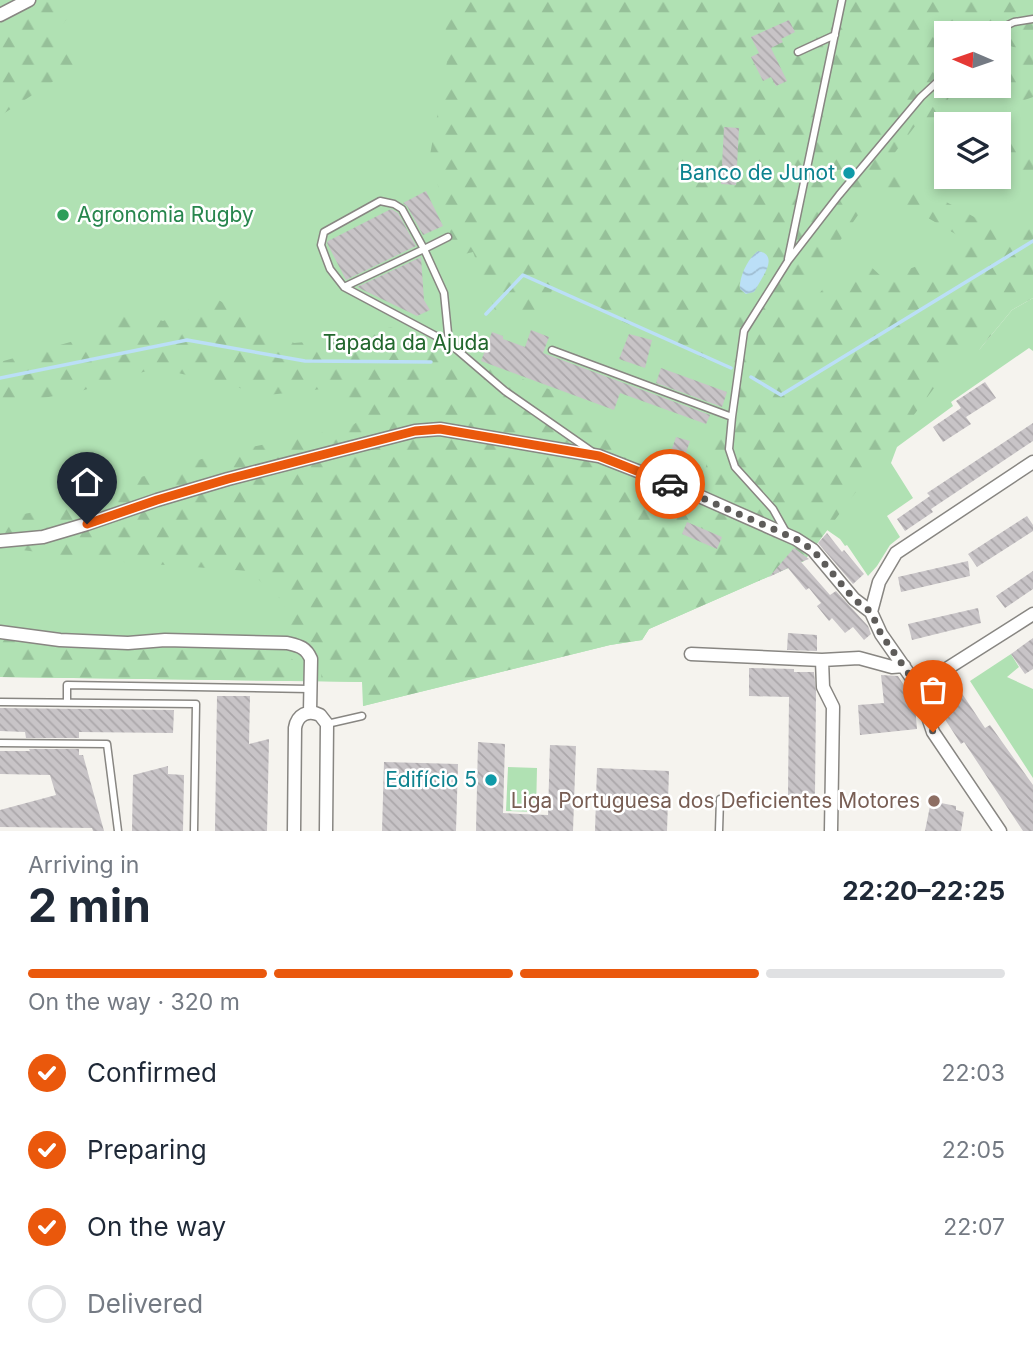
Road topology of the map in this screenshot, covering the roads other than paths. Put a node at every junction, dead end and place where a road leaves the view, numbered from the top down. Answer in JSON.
{"nodes":[{"id":1,"x":29,"y":0,"type":"edge"},
{"id":2,"x":842,"y":0,"type":"edge"},
{"id":3,"x":0,"y":15,"type":"edge"},
{"id":4,"x":1033,"y":19,"type":"edge"},
{"id":5,"x":1012,"y":23,"type":"edge"},
{"id":6,"x":835,"y":35,"type":"junction"},
{"id":7,"x":798,"y":52,"type":"dead end"},
{"id":8,"x":934,"y":86,"type":"edge"},
{"id":9,"x":448,"y":237,"type":"dead end"},
{"id":10,"x":424,"y":249,"type":"junction"},
{"id":11,"x":788,"y":261,"type":"junction"},
{"id":12,"x":344,"y":286,"type":"junction"},
{"id":13,"x":449,"y":342,"type":"junction"},
{"id":14,"x":552,"y":350,"type":"dead end"},
{"id":15,"x":732,"y":417,"type":"junction"},
{"id":16,"x":599,"y":456,"type":"junction"},
{"id":17,"x":1033,"y":462,"type":"edge"},
{"id":18,"x":788,"y":535,"type":"junction"},
{"id":19,"x":0,"y":541,"type":"edge"},
{"id":20,"x":871,"y":612,"type":"junction"},
{"id":21,"x":1033,"y":614,"type":"edge"},
{"id":22,"x":0,"y":632,"type":"edge"},
{"id":23,"x":691,"y":654,"type":"dead end"},
{"id":24,"x":822,"y":660,"type":"junction"},
{"id":25,"x":904,"y":666,"type":"junction"},
{"id":26,"x":918,"y":687,"type":"junction"},
{"id":27,"x":310,"y":689,"type":"junction"},
{"id":28,"x":0,"y":702,"type":"edge"},
{"id":29,"x":67,"y":702,"type":"junction"},
{"id":30,"x":310,"y":712,"type":"junction"},
{"id":31,"x":362,"y":716,"type":"dead end"},
{"id":32,"x":327,"y":724,"type":"junction"},
{"id":33,"x":0,"y":743,"type":"edge"},
{"id":34,"x":720,"y":799,"type":"dead end"},
{"id":35,"x":118,"y":831,"type":"edge"},
{"id":36,"x":194,"y":831,"type":"edge"},
{"id":37,"x":294,"y":831,"type":"edge"},
{"id":38,"x":326,"y":831,"type":"edge"},
{"id":39,"x":719,"y":831,"type":"edge"},
{"id":40,"x":831,"y":831,"type":"edge"},
{"id":41,"x":1000,"y":831,"type":"edge"}],
"edges":[{"from":1,"to":3,"type":"street"},
{"from":2,"to":6,"type":"lane"},
{"from":4,"to":5,"type":"lane"},
{"from":6,"to":7,"type":"lane"},
{"from":6,"to":11,"type":"lane"},
{"from":8,"to":11,"type":"lane"},
{"from":9,"to":10,"type":"lane"},
{"from":10,"to":12,"type":"lane"},
{"from":10,"to":12,"type":"lane"},
{"from":10,"to":13,"type":"lane"},
{"from":11,"to":15,"type":"lane"},
{"from":12,"to":13,"type":"lane"},
{"from":13,"to":16,"type":"lane"},
{"from":14,"to":15,"type":"lane"},
{"from":15,"to":18,"type":"lane"},
{"from":16,"to":18,"type":"street"},
{"from":16,"to":19,"type":"street"},
{"from":17,"to":20,"type":"street"},
{"from":18,"to":20,"type":"street"},
{"from":20,"to":25,"type":"street"},
{"from":21,"to":26,"type":"street"},
{"from":22,"to":27,"type":"street"},
{"from":23,"to":24,"type":"street"},
{"from":24,"to":25,"type":"street"},
{"from":24,"to":40,"type":"street"},
{"from":25,"to":26,"type":"street"},
{"from":26,"to":41,"type":"street"},
{"from":27,"to":29,"type":"lane"},
{"from":27,"to":30,"type":"street"},
{"from":28,"to":29,"type":"lane"},
{"from":29,"to":36,"type":"lane"},
{"from":30,"to":32,"type":"street"},
{"from":30,"to":37,"type":"street"},
{"from":31,"to":32,"type":"lane"},
{"from":32,"to":38,"type":"street"},
{"from":33,"to":35,"type":"lane"},
{"from":34,"to":39,"type":"lane"}]}
